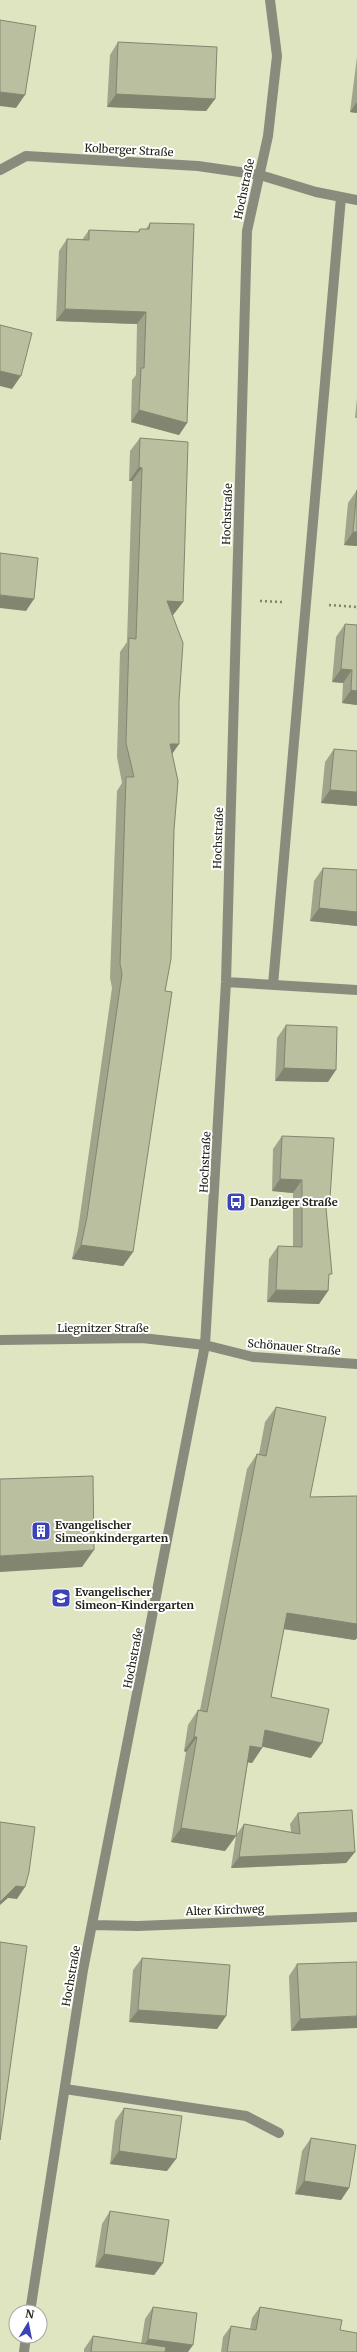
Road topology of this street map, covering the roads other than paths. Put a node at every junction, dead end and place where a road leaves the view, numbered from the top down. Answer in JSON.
{"nodes":[{"id":1,"x":270,"y":0,"type":"edge"},
{"id":2,"x":0,"y":170,"type":"edge"},
{"id":3,"x":260,"y":175,"type":"junction"},
{"id":4,"x":341,"y":197,"type":"junction"},
{"id":5,"x":357,"y":200,"type":"edge"},
{"id":6,"x":226,"y":982,"type":"junction"},
{"id":7,"x":273,"y":985,"type":"junction"},
{"id":8,"x":357,"y":990,"type":"edge"},
{"id":9,"x":0,"y":1340,"type":"edge"},
{"id":10,"x":205,"y":1345,"type":"junction"},
{"id":11,"x":357,"y":1364,"type":"edge"},
{"id":12,"x":357,"y":1917,"type":"edge"},
{"id":13,"x":93,"y":1925,"type":"junction"},
{"id":14,"x":65,"y":2089,"type":"junction"},
{"id":15,"x":279,"y":2132,"type":"dead end"},
{"id":16,"x":31,"y":2304,"type":"edge"}],
"edges":[{"from":1,"to":3,"type":"street","name":"Hochstraße"},
{"from":2,"to":3,"type":"street","name":"Kolberger Straße"},
{"from":3,"to":4,"type":"street","name":"Kolberger Straße"},
{"from":3,"to":6,"type":"street","name":"Hochstraße"},
{"from":4,"to":5,"type":"street","name":"Kolberger Straße"},
{"from":4,"to":7,"type":"street"},
{"from":6,"to":7,"type":"street"},
{"from":6,"to":10,"type":"street","name":"Hochstraße"},
{"from":7,"to":8,"type":"street"},
{"from":9,"to":10,"type":"street","name":"Liegnitzer Straße"},
{"from":10,"to":11,"type":"street","name":"Schönauer Straße"},
{"from":10,"to":13,"type":"street","name":"Hochstraße"},
{"from":12,"to":13,"type":"street","name":"Alter Kirchweg"},
{"from":13,"to":14,"type":"street","name":"Hochstraße"},
{"from":14,"to":15,"type":"street"},
{"from":14,"to":16,"type":"street","name":"Hochstraße"}]}
